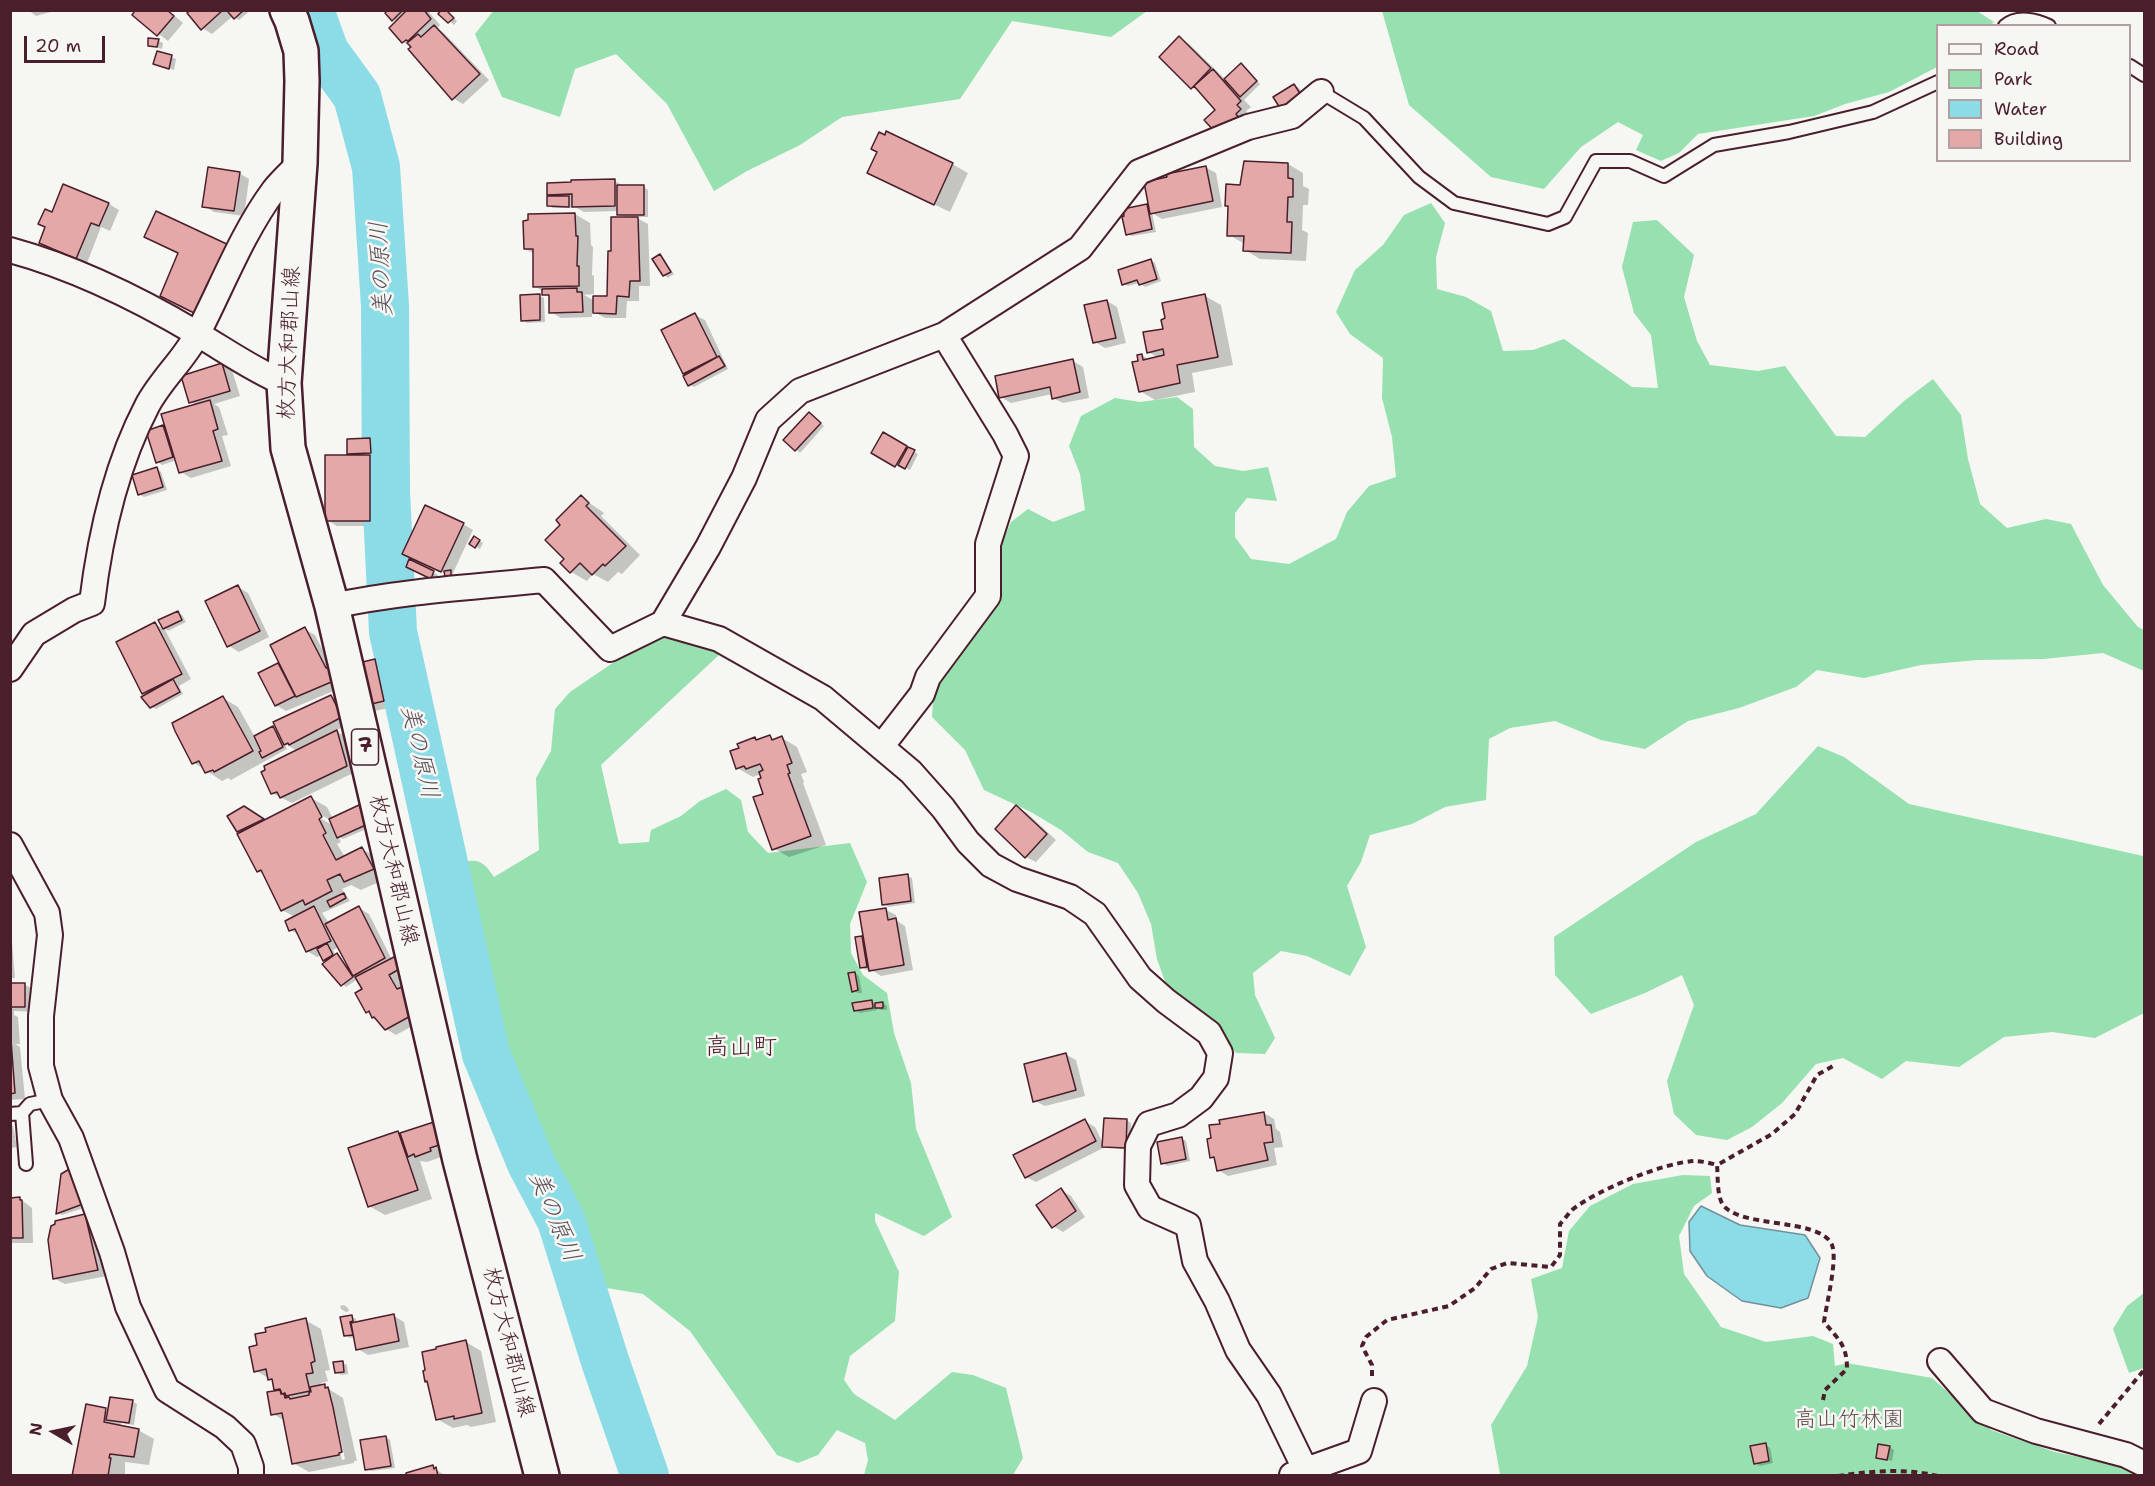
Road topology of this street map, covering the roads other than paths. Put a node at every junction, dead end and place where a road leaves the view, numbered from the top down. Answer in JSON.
{"nodes":[{"id":1,"x":287,"y":10,"type":"edge"},
{"id":2,"x":2007,"y":24,"type":"edge"},
{"id":3,"x":2045,"y":24,"type":"edge"},
{"id":4,"x":2131,"y":67,"type":"edge"},
{"id":5,"x":2145,"y":75,"type":"edge"},
{"id":6,"x":1936,"y":83,"type":"edge"},
{"id":7,"x":1321,"y":92,"type":"joint"},
{"id":8,"x":300,"y":163,"type":"junction"},
{"id":9,"x":10,"y":250,"type":"edge"},
{"id":10,"x":198,"y":334,"type":"junction"},
{"id":11,"x":944,"y":335,"type":"junction"},
{"id":12,"x":284,"y":383,"type":"junction"},
{"id":13,"x":332,"y":606,"type":"junction"},
{"id":14,"x":663,"y":623,"type":"junction"},
{"id":15,"x":10,"y":669,"type":"edge"},
{"id":16,"x":881,"y":747,"type":"junction"},
{"id":17,"x":10,"y":845,"type":"edge"},
{"id":18,"x":50,"y":1100,"type":"junction"},
{"id":19,"x":16,"y":1113,"type":"edge"},
{"id":20,"x":26,"y":1164,"type":"dead end"},
{"id":21,"x":1940,"y":1361,"type":"dead end"},
{"id":22,"x":1374,"y":1401,"type":"road end"},
{"id":23,"x":2145,"y":1464,"type":"edge"},
{"id":24,"x":1298,"y":1472,"type":"edge"},
{"id":25,"x":251,"y":1476,"type":"edge"},
{"id":26,"x":542,"y":1476,"type":"edge"}],
"edges":[{"from":1,"to":8,"type":"main road","name":"枚方大和郡山線","number":"7"},
{"from":2,"to":3,"type":"lane"},
{"from":4,"to":5,"type":"lane"},
{"from":6,"to":7,"type":"lane"},
{"from":7,"to":11,"type":"street"},
{"from":8,"to":10,"type":"street"},
{"from":8,"to":12,"type":"main road","name":"枚方大和郡山線","number":"7"},
{"from":9,"to":10,"type":"street"},
{"from":10,"to":12,"type":"street"},
{"from":10,"to":15,"type":"street"},
{"from":11,"to":14,"type":"street"},
{"from":11,"to":16,"type":"street"},
{"from":12,"to":13,"type":"main road","name":"枚方大和郡山線","number":"7"},
{"from":13,"to":14,"type":"street"},
{"from":13,"to":26,"type":"main road","name":"枚方大和郡山線","number":"7"},
{"from":14,"to":16,"type":"street"},
{"from":16,"to":24,"type":"street"},
{"from":17,"to":18,"type":"street"},
{"from":18,"to":19,"type":"lane"},
{"from":18,"to":25,"type":"street"},
{"from":19,"to":20,"type":"lane"},
{"from":21,"to":23,"type":"street"},
{"from":22,"to":24,"type":"street"}]}
